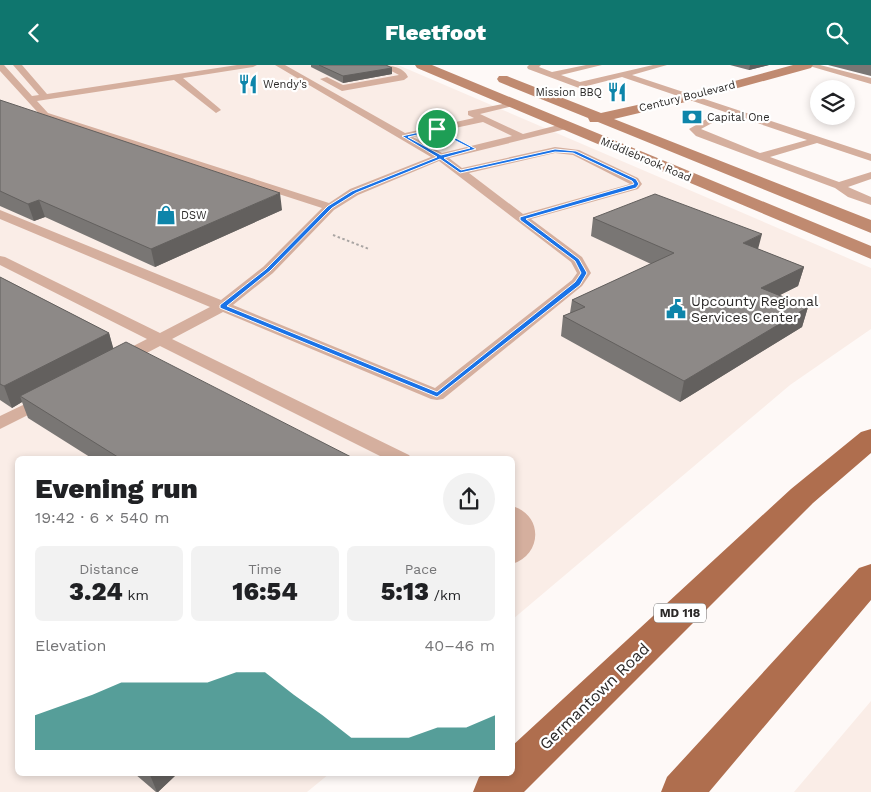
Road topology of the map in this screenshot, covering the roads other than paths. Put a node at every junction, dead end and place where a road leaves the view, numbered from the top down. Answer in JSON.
{"nodes":[{"id":1,"x":17,"y":65,"type":"edge"},
{"id":2,"x":252,"y":65,"type":"edge"},
{"id":3,"x":279,"y":65,"type":"edge"},
{"id":4,"x":384,"y":65,"type":"edge"},
{"id":5,"x":421,"y":65,"type":"edge"},
{"id":6,"x":538,"y":65,"type":"edge"},
{"id":7,"x":598,"y":65,"type":"edge"},
{"id":8,"x":663,"y":65,"type":"edge"},
{"id":9,"x":809,"y":65,"type":"edge"},
{"id":10,"x":0,"y":66,"type":"edge"},
{"id":11,"x":550,"y":75,"type":"junction"},
{"id":12,"x":622,"y":75,"type":"junction"},
{"id":13,"x":318,"y":76,"type":"edge"},
{"id":14,"x":495,"y":76,"type":"dead end"},
{"id":15,"x":176,"y":77,"type":"junction"},
{"id":16,"x":871,"y":81,"type":"edge"},
{"id":17,"x":46,"y":97,"type":"junction"},
{"id":18,"x":689,"y":97,"type":"junction"},
{"id":19,"x":30,"y":99,"type":"junction"},
{"id":20,"x":514,"y":103,"type":"junction"},
{"id":21,"x":216,"y":110,"type":"dead end"},
{"id":22,"x":737,"y":115,"type":"junction"},
{"id":23,"x":600,"y":117,"type":"junction"},
{"id":24,"x":484,"y":119,"type":"junction"},
{"id":25,"x":711,"y":120,"type":"junction"},
{"id":26,"x":566,"y":126,"type":"junction"},
{"id":27,"x":437,"y":129,"type":"junction"},
{"id":28,"x":404,"y":136,"type":"junction"},
{"id":29,"x":522,"y":137,"type":"junction"},
{"id":30,"x":818,"y":140,"type":"junction"},
{"id":31,"x":474,"y":149,"type":"junction"},
{"id":32,"x":760,"y":156,"type":"junction"},
{"id":33,"x":440,"y":157,"type":"junction"},
{"id":34,"x":871,"y":157,"type":"edge"},
{"id":35,"x":460,"y":172,"type":"junction"},
{"id":36,"x":871,"y":175,"type":"edge"},
{"id":37,"x":839,"y":186,"type":"junction"},
{"id":38,"x":871,"y":201,"type":"edge"},
{"id":39,"x":330,"y":207,"type":"junction"},
{"id":40,"x":0,"y":214,"type":"edge"},
{"id":41,"x":522,"y":218,"type":"junction"},
{"id":42,"x":871,"y":227,"type":"edge"},
{"id":43,"x":871,"y":253,"type":"edge"},
{"id":44,"x":0,"y":260,"type":"edge"},
{"id":45,"x":222,"y":306,"type":"junction"},
{"id":46,"x":159,"y":339,"type":"junction"},
{"id":47,"x":106,"y":367,"type":"edge"},
{"id":48,"x":62,"y":390,"type":"edge"},
{"id":49,"x":0,"y":423,"type":"edge"},
{"id":50,"x":871,"y":438,"type":"edge"},
{"id":51,"x":396,"y":456,"type":"edge"},
{"id":52,"x":515,"y":514,"type":"edge"},
{"id":53,"x":515,"y":554,"type":"edge"},
{"id":54,"x":871,"y":577,"type":"edge"},
{"id":55,"x":515,"y":772,"type":"edge"},
{"id":56,"x":511,"y":776,"type":"edge"},
{"id":57,"x":494,"y":792,"type":"edge"},
{"id":58,"x":682,"y":792,"type":"edge"}],
"edges":[{"from":1,"to":17,"type":"lane"},
{"from":2,"to":15,"type":"lane"},
{"from":3,"to":28,"type":"lane"},
{"from":4,"to":13,"type":"lane"},
{"from":5,"to":20,"type":"main road","name":"Middlebrook Road"},
{"from":6,"to":11,"type":"lane"},
{"from":7,"to":11,"type":"lane"},
{"from":8,"to":12,"type":"lane"},
{"from":9,"to":16,"type":"lane"},
{"from":9,"to":18,"type":"main road","name":"Century Boulevard"},
{"from":10,"to":19,"type":"lane"},
{"from":11,"to":12,"type":"lane"},
{"from":12,"to":18,"type":"lane"},
{"from":14,"to":23,"type":"main road","name":"Middlebrook Road"},
{"from":15,"to":17,"type":"lane"},
{"from":15,"to":21,"type":"lane"},
{"from":17,"to":19,"type":"lane"},
{"from":18,"to":22,"type":"lane"},
{"from":18,"to":23,"type":"main road","name":"Century Boulevard"},
{"from":19,"to":39,"type":"lane"},
{"from":20,"to":24,"type":"lane"},
{"from":20,"to":26,"type":"main road","name":"Middlebrook Road"},
{"from":22,"to":25,"type":"lane"},
{"from":22,"to":25,"type":"lane"},
{"from":22,"to":30,"type":"lane"},
{"from":23,"to":26,"type":"main road","name":"Century Boulevard"},
{"from":23,"to":42,"type":"main road","name":"Middlebrook Road"},
{"from":24,"to":27,"type":"lane"},
{"from":24,"to":29,"type":"lane"},
{"from":25,"to":32,"type":"lane"},
{"from":26,"to":29,"type":"lane"},
{"from":26,"to":43,"type":"main road","name":"Middlebrook Road"},
{"from":27,"to":28,"type":"lane"},
{"from":27,"to":31,"type":"lane"},
{"from":28,"to":33,"type":"lane"},
{"from":29,"to":31,"type":"lane"},
{"from":30,"to":32,"type":"lane"},
{"from":30,"to":34,"type":"lane"},
{"from":31,"to":33,"type":"lane"},
{"from":32,"to":37,"type":"lane"},
{"from":33,"to":35,"type":"lane"},
{"from":33,"to":39,"type":"lane"},
{"from":35,"to":41,"type":"lane"},
{"from":35,"to":41,"type":"lane"},
{"from":36,"to":37,"type":"lane"},
{"from":37,"to":38,"type":"lane"},
{"from":39,"to":45,"type":"lane"},
{"from":40,"to":45,"type":"lane"},
{"from":41,"to":45,"type":"lane"},
{"from":44,"to":46,"type":"lane"},
{"from":45,"to":46,"type":"lane"},
{"from":46,"to":47,"type":"lane"},
{"from":46,"to":51,"type":"lane"},
{"from":48,"to":49,"type":"lane"},
{"from":50,"to":55,"type":"main road","name":"Germantown Road","number":"MD 118"},
{"from":52,"to":53,"type":"lane"},
{"from":54,"to":58,"type":"main road"},
{"from":56,"to":57,"type":"main road","name":"Germantown Road","number":"MD 118"}]}
